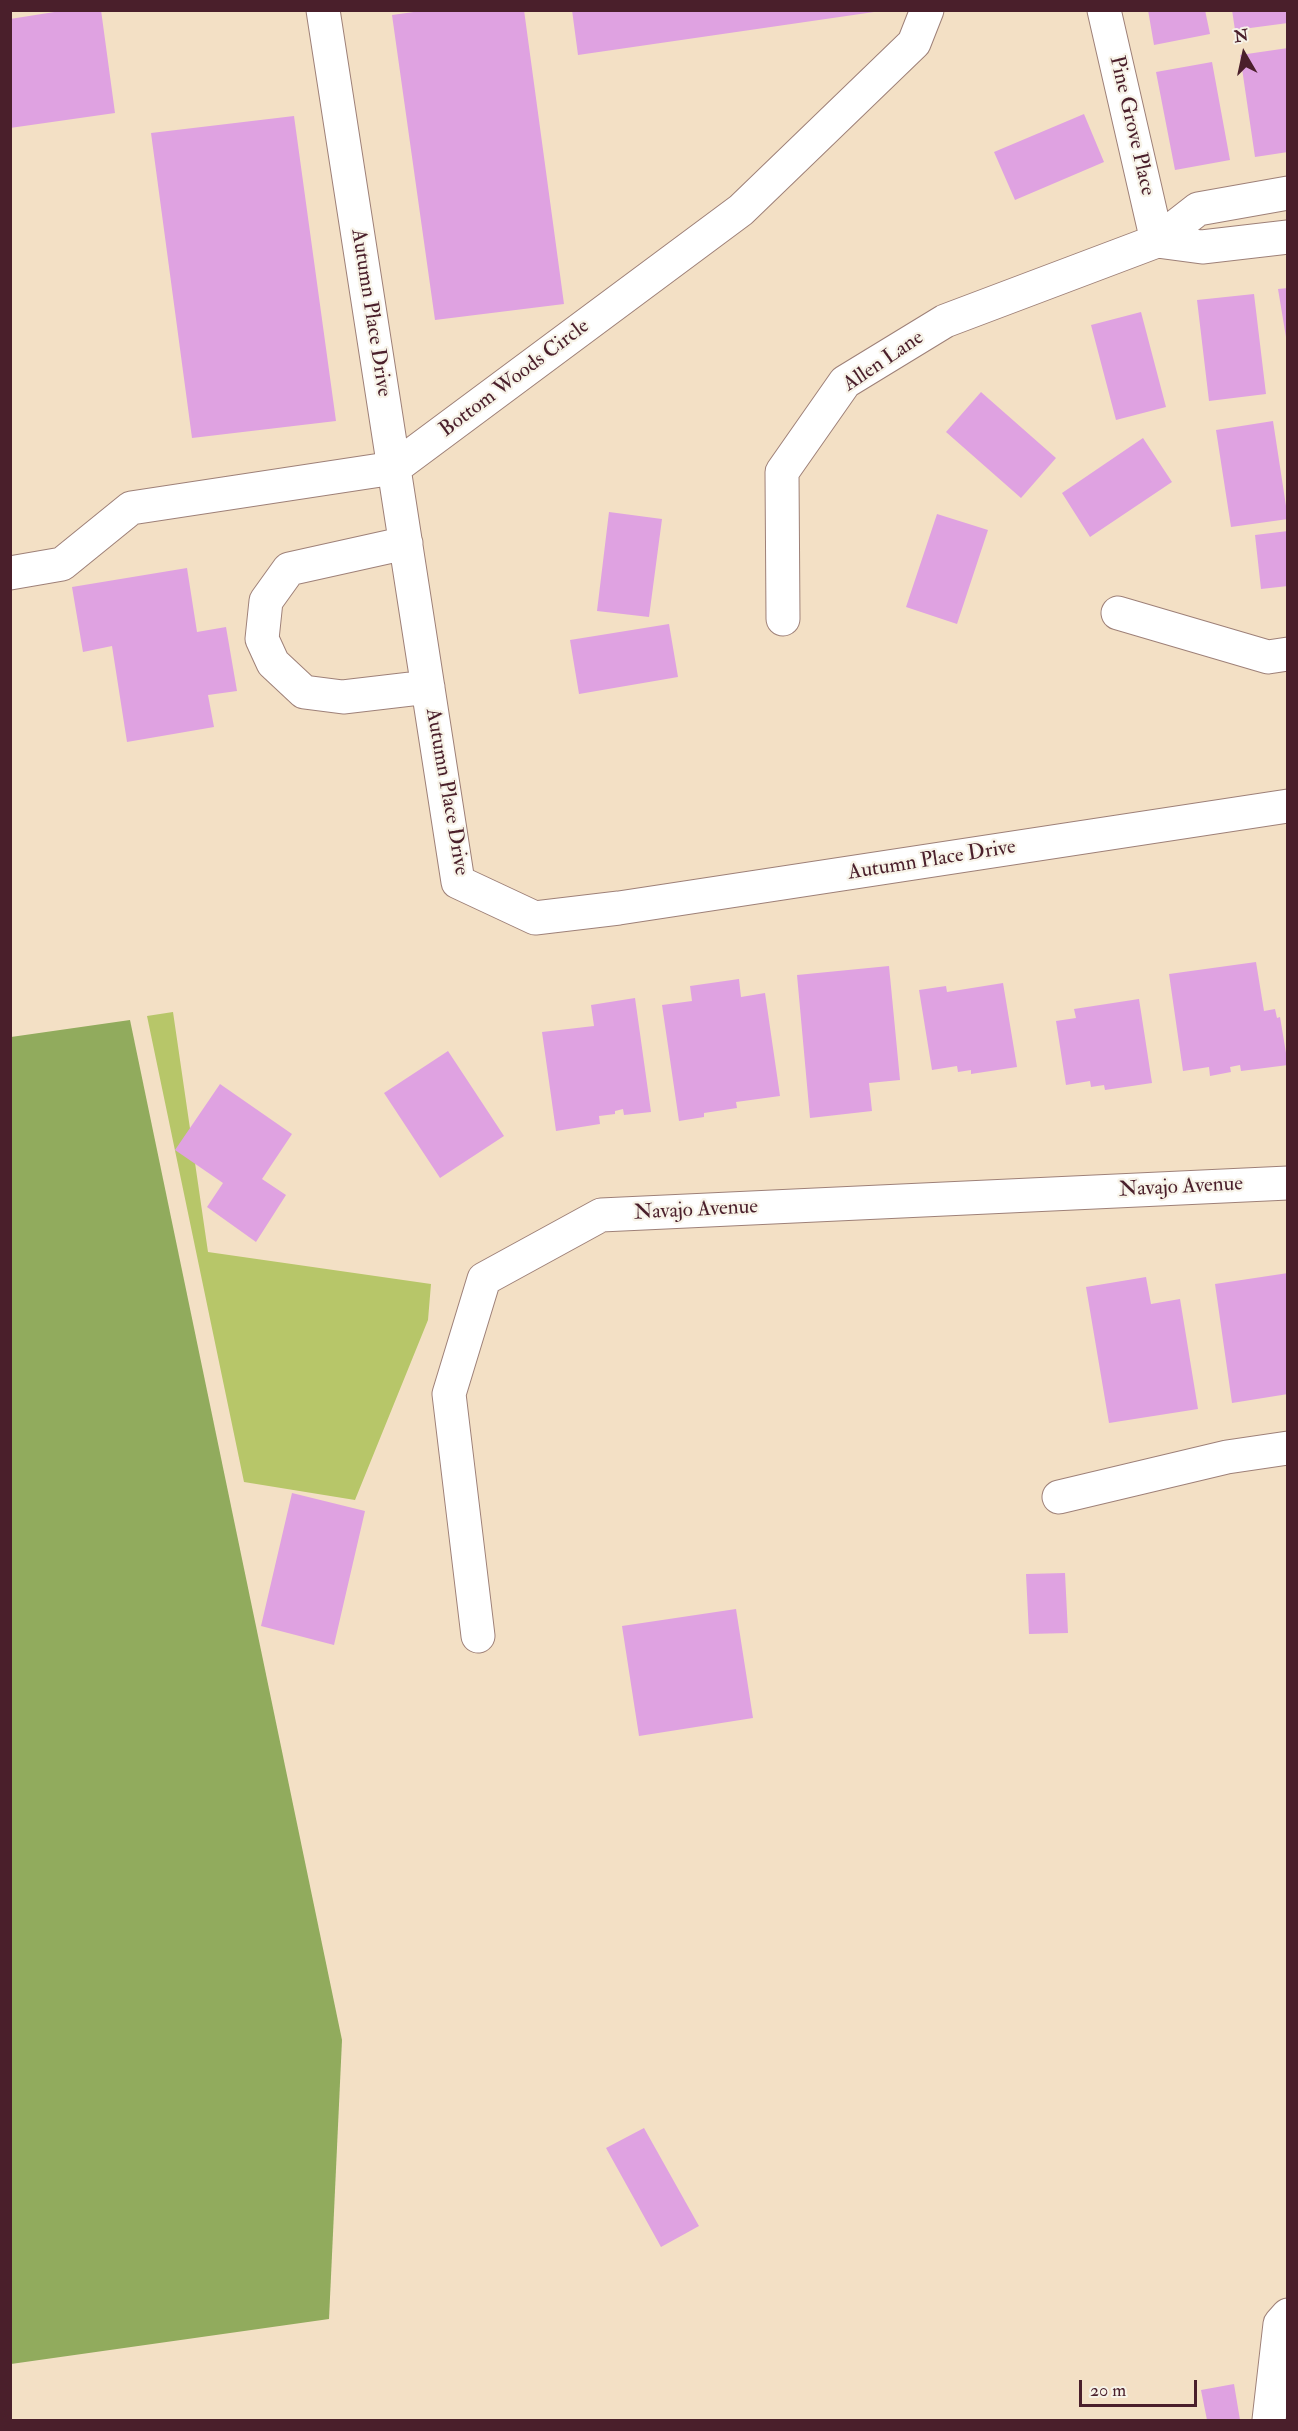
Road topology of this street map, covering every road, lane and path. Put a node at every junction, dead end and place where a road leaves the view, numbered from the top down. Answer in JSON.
{"nodes":[{"id":1,"x":323,"y":10,"type":"edge"},
{"id":2,"x":927,"y":10,"type":"edge"},
{"id":3,"x":1104,"y":10,"type":"edge"},
{"id":4,"x":1287,"y":193,"type":"edge"},
{"id":5,"x":1287,"y":237,"type":"edge"},
{"id":6,"x":1157,"y":241,"type":"junction"},
{"id":7,"x":394,"y":468,"type":"junction"},
{"id":8,"x":406,"y":543,"type":"junction"},
{"id":9,"x":10,"y":573,"type":"edge"},
{"id":10,"x":1118,"y":613,"type":"dead end"},
{"id":11,"x":783,"y":619,"type":"dead end"},
{"id":12,"x":1287,"y":654,"type":"edge"},
{"id":13,"x":428,"y":687,"type":"junction"},
{"id":14,"x":1287,"y":806,"type":"edge"},
{"id":15,"x":1287,"y":1184,"type":"edge"},
{"id":16,"x":1287,"y":1448,"type":"edge"},
{"id":17,"x":1059,"y":1497,"type":"dead end"},
{"id":18,"x":478,"y":1636,"type":"dead end"},
{"id":19,"x":1287,"y":2315,"type":"edge"},
{"id":20,"x":1269,"y":2421,"type":"edge"}],
"edges":[{"from":1,"to":7,"type":"street","name":"Autumn Place Drive"},
{"from":2,"to":7,"type":"street","name":"Bottom Woods Circle"},
{"from":3,"to":6,"type":"street","name":"Pine Grove Place"},
{"from":4,"to":6,"type":"street","name":"Allen Lane"},
{"from":5,"to":6,"type":"street","name":"Allen Lane"},
{"from":6,"to":11,"type":"street","name":"Allen Lane"},
{"from":7,"to":8,"type":"street","name":"Autumn Place Drive"},
{"from":7,"to":9,"type":"street","name":"Bottom Woods Circle"},
{"from":8,"to":13,"type":"street","name":"Autumn Place Drive"},
{"from":8,"to":13,"type":"street"},
{"from":10,"to":12,"type":"street"},
{"from":13,"to":14,"type":"street","name":"Autumn Place Drive"},
{"from":15,"to":18,"type":"street","name":"Navajo Avenue"},
{"from":16,"to":17,"type":"street"},
{"from":19,"to":20,"type":"street"}]}
